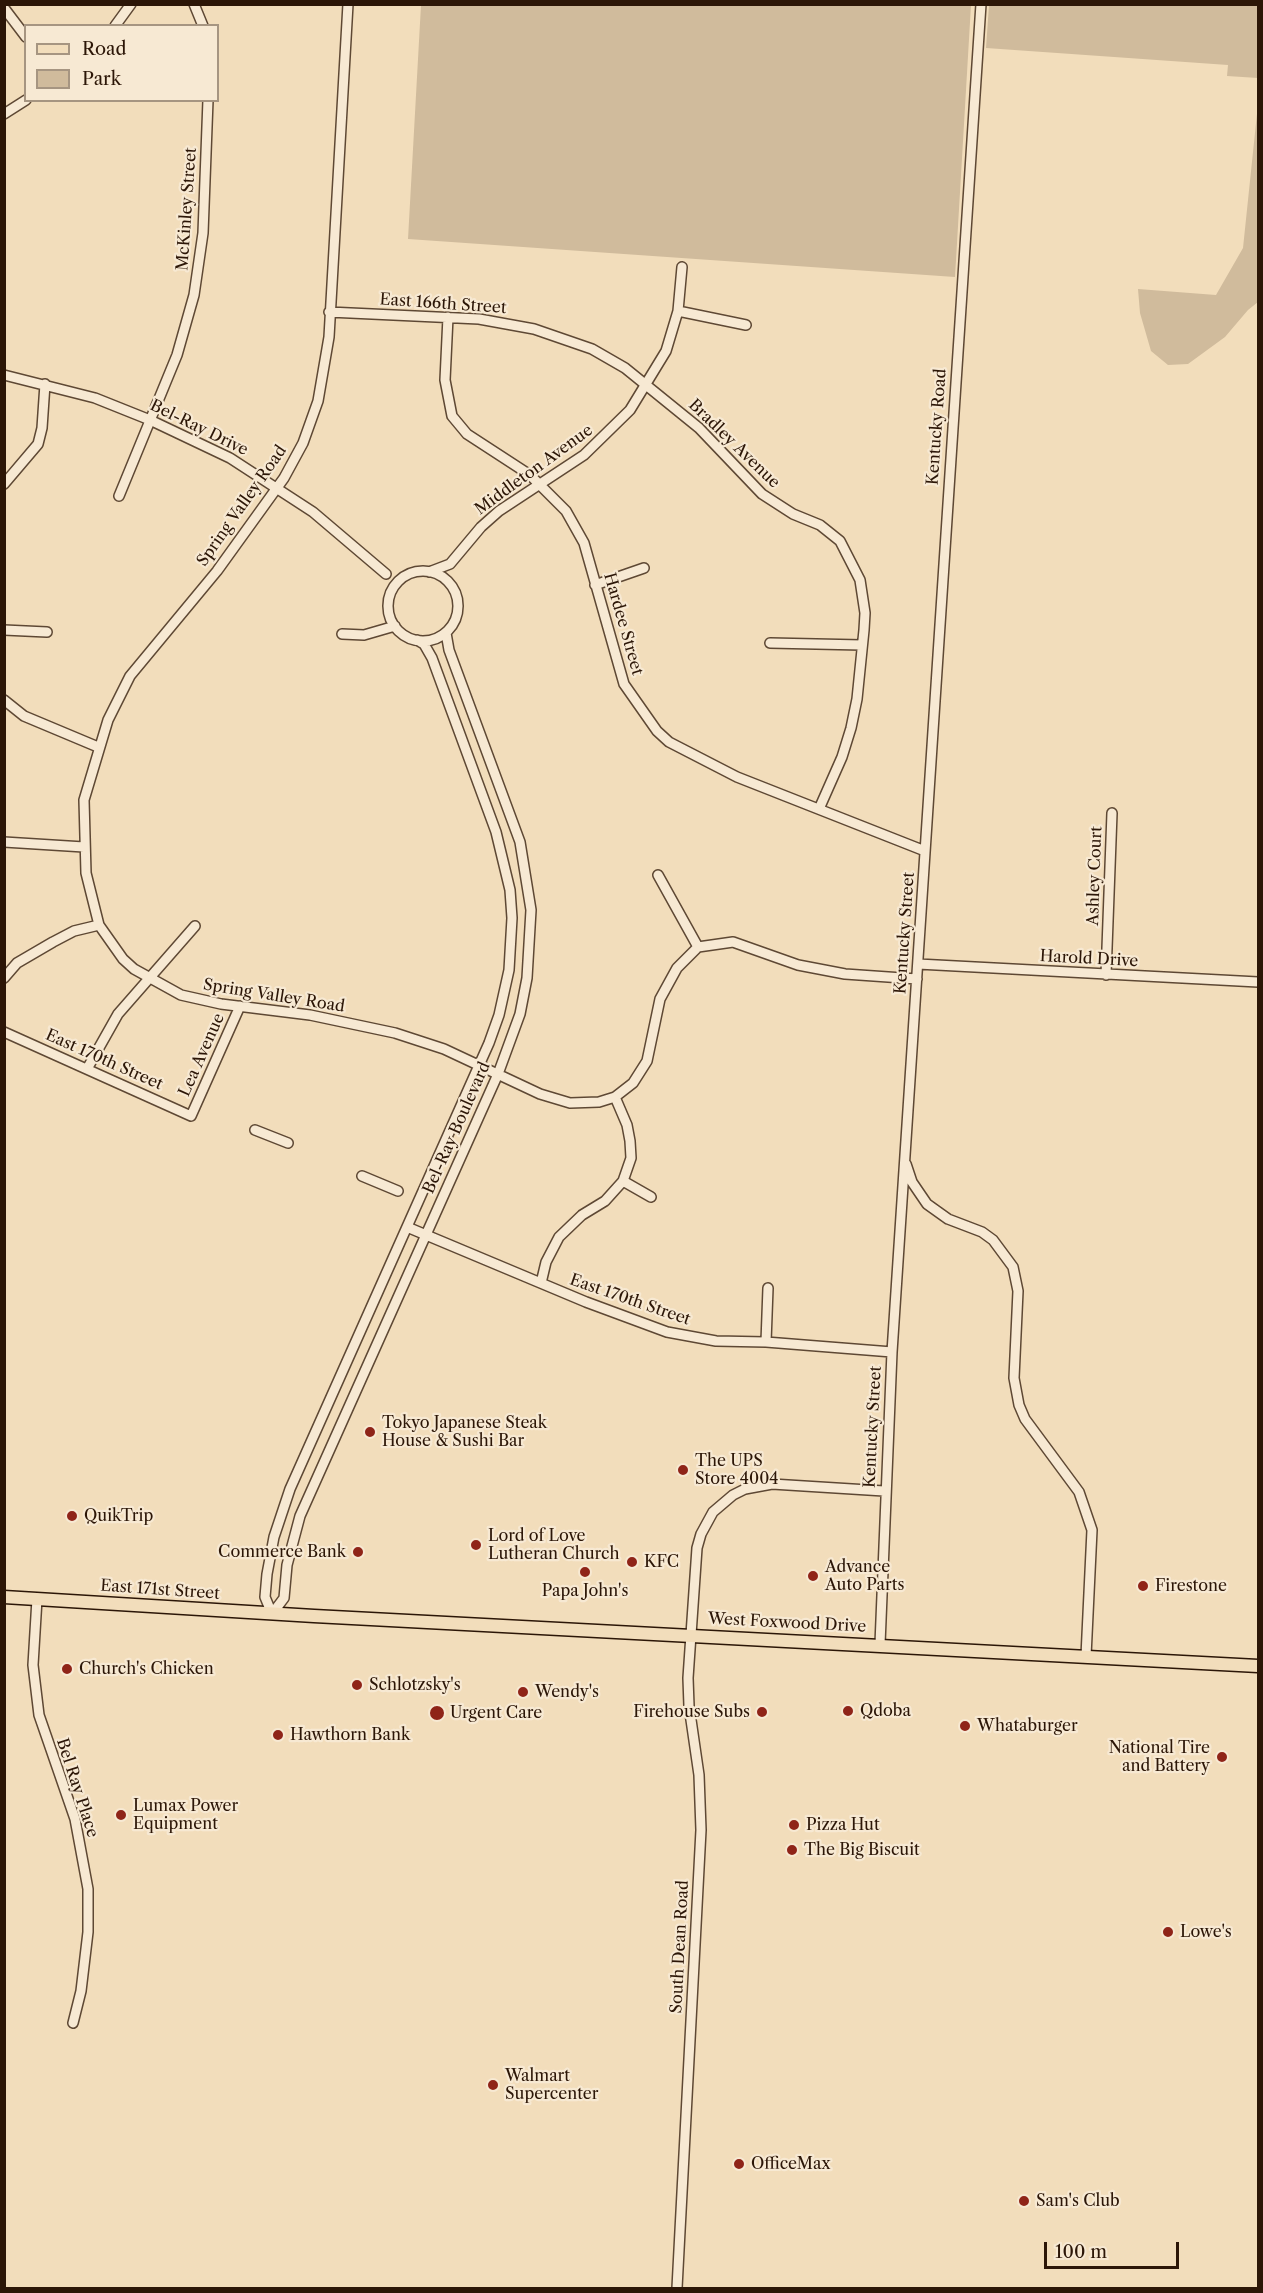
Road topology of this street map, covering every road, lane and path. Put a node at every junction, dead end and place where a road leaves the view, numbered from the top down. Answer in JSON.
{"nodes":[{"id":1,"x":131,"y":4,"type":"edge"},
{"id":2,"x":194,"y":4,"type":"edge"},
{"id":3,"x":348,"y":4,"type":"edge"},
{"id":4,"x":981,"y":4,"type":"edge"},
{"id":5,"x":4,"y":8,"type":"edge"},
{"id":6,"x":116,"y":24,"type":"edge"},
{"id":7,"x":201,"y":24,"type":"edge"},
{"id":8,"x":24,"y":34,"type":"edge"},
{"id":9,"x":24,"y":101,"type":"edge"},
{"id":10,"x":208,"y":102,"type":"edge"},
{"id":11,"x":4,"y":114,"type":"edge"},
{"id":12,"x":682,"y":267,"type":"dead end"},
{"id":13,"x":678,"y":311,"type":"junction"},
{"id":14,"x":329,"y":312,"type":"junction"},
{"id":15,"x":448,"y":317,"type":"junction"},
{"id":16,"x":746,"y":325,"type":"dead end"},
{"id":17,"x":4,"y":375,"type":"edge"},
{"id":18,"x":45,"y":384,"type":"junction"},
{"id":19,"x":646,"y":387,"type":"junction"},
{"id":20,"x":150,"y":420,"type":"junction"},
{"id":21,"x":4,"y":484,"type":"edge"},
{"id":22,"x":541,"y":484,"type":"junction"},
{"id":23,"x":278,"y":487,"type":"junction"},
{"id":24,"x":118,"y":496,"type":"dead end"},
{"id":25,"x":450,"y":564,"type":"junction"},
{"id":26,"x":644,"y":568,"type":"dead end"},
{"id":27,"x":429,"y":572,"type":"junction"},
{"id":28,"x":386,"y":574,"type":"junction"},
{"id":29,"x":405,"y":576,"type":"junction"},
{"id":30,"x":595,"y":585,"type":"junction"},
{"id":31,"x":454,"y":590,"type":"junction"},
{"id":32,"x":390,"y":595,"type":"junction"},
{"id":33,"x":395,"y":626,"type":"junction"},
{"id":34,"x":4,"y":630,"type":"edge"},
{"id":35,"x":47,"y":632,"type":"dead end"},
{"id":36,"x":446,"y":633,"type":"junction"},
{"id":37,"x":342,"y":634,"type":"dead end"},
{"id":38,"x":417,"y":640,"type":"junction"},
{"id":39,"x":770,"y":643,"type":"dead end"},
{"id":40,"x":862,"y":645,"type":"junction"},
{"id":41,"x":4,"y":700,"type":"edge"},
{"id":42,"x":98,"y":747,"type":"junction"},
{"id":43,"x":819,"y":809,"type":"junction"},
{"id":44,"x":1112,"y":813,"type":"dead end"},
{"id":45,"x":4,"y":842,"type":"edge"},
{"id":46,"x":84,"y":847,"type":"junction"},
{"id":47,"x":925,"y":851,"type":"junction"},
{"id":48,"x":524,"y":862,"type":"junction"},
{"id":49,"x":506,"y":866,"type":"junction"},
{"id":50,"x":658,"y":875,"type":"dead end"},
{"id":51,"x":99,"y":925,"type":"junction"},
{"id":52,"x":195,"y":926,"type":"dead end"},
{"id":53,"x":698,"y":947,"type":"junction"},
{"id":54,"x":918,"y":964,"type":"junction"},
{"id":55,"x":1106,"y":975,"type":"junction"},
{"id":56,"x":4,"y":978,"type":"edge"},
{"id":57,"x":148,"y":978,"type":"junction"},
{"id":58,"x":917,"y":979,"type":"junction"},
{"id":59,"x":1258,"y":982,"type":"edge"},
{"id":60,"x":240,"y":1006,"type":"junction"},
{"id":61,"x":4,"y":1032,"type":"edge"},
{"id":62,"x":479,"y":1065,"type":"junction"},
{"id":63,"x":87,"y":1068,"type":"junction"},
{"id":64,"x":498,"y":1074,"type":"junction"},
{"id":65,"x":615,"y":1097,"type":"junction"},
{"id":66,"x":191,"y":1116,"type":"joint"},
{"id":67,"x":255,"y":1130,"type":"dead end"},
{"id":68,"x":288,"y":1143,"type":"dead end"},
{"id":69,"x":904,"y":1160,"type":"junction"},
{"id":70,"x":362,"y":1176,"type":"dead end"},
{"id":71,"x":623,"y":1181,"type":"junction"},
{"id":72,"x":916,"y":1189,"type":"junction"},
{"id":73,"x":398,"y":1191,"type":"dead end"},
{"id":74,"x":902,"y":1196,"type":"junction"},
{"id":75,"x":651,"y":1197,"type":"dead end"},
{"id":76,"x":901,"y":1211,"type":"junction"},
{"id":77,"x":407,"y":1227,"type":"junction"},
{"id":78,"x":424,"y":1235,"type":"junction"},
{"id":79,"x":541,"y":1283,"type":"junction"},
{"id":80,"x":768,"y":1288,"type":"dead end"},
{"id":81,"x":766,"y":1342,"type":"junction"},
{"id":82,"x":892,"y":1352,"type":"junction"},
{"id":83,"x":337,"y":1384,"type":"junction"},
{"id":84,"x":354,"y":1392,"type":"junction"},
{"id":85,"x":884,"y":1491,"type":"junction"},
{"id":86,"x":282,"y":1510,"type":"junction"},
{"id":87,"x":300,"y":1516,"type":"junction"},
{"id":88,"x":4,"y":1597,"type":"edge"},
{"id":89,"x":37,"y":1599,"type":"junction"},
{"id":90,"x":272,"y":1614,"type":"junction"},
{"id":91,"x":314,"y":1616,"type":"joint"},
{"id":92,"x":690,"y":1635,"type":"junction"},
{"id":93,"x":880,"y":1644,"type":"junction"},
{"id":94,"x":1086,"y":1656,"type":"junction"},
{"id":95,"x":1258,"y":1666,"type":"edge"},
{"id":96,"x":73,"y":2023,"type":"dead end"},
{"id":97,"x":677,"y":2289,"type":"edge"}],
"edges":[{"from":1,"to":6,"type":"street"},
{"from":2,"to":7,"type":"street"},
{"from":3,"to":14,"type":"street","name":"Spring Valley Road"},
{"from":4,"to":47,"type":"street","name":"Kentucky Road"},
{"from":5,"to":8,"type":"street"},
{"from":9,"to":11,"type":"street"},
{"from":10,"to":20,"type":"street","name":"McKinley Street"},
{"from":12,"to":13,"type":"street","name":"Middleton Avenue"},
{"from":13,"to":16,"type":"street"},
{"from":13,"to":19,"type":"street","name":"Middleton Avenue"},
{"from":14,"to":15,"type":"street","name":"East 166th Street"},
{"from":14,"to":23,"type":"street","name":"Spring Valley Road"},
{"from":15,"to":19,"type":"street","name":"East 166th Street"},
{"from":15,"to":22,"type":"street","name":"Hardee Street"},
{"from":17,"to":18,"type":"street","name":"Bel-Ray Drive"},
{"from":18,"to":20,"type":"street","name":"Bel-Ray Drive"},
{"from":18,"to":21,"type":"street"},
{"from":19,"to":22,"type":"street","name":"Middleton Avenue"},
{"from":19,"to":40,"type":"street","name":"Bradley Avenue"},
{"from":20,"to":23,"type":"street","name":"Bel-Ray Drive"},
{"from":20,"to":24,"type":"street","name":"McKinley Street"},
{"from":22,"to":25,"type":"street","name":"Middleton Avenue"},
{"from":22,"to":30,"type":"street","name":"Hardee Street"},
{"from":23,"to":28,"type":"street","name":"Bel-Ray Drive"},
{"from":23,"to":42,"type":"street","name":"Spring Valley Road"},
{"from":25,"to":27,"type":"street"},
{"from":25,"to":31,"type":"street"},
{"from":26,"to":30,"type":"street"},
{"from":27,"to":29,"type":"street"},
{"from":27,"to":31,"type":"street"},
{"from":28,"to":29,"type":"street"},
{"from":28,"to":32,"type":"street"},
{"from":29,"to":32,"type":"street"},
{"from":30,"to":43,"type":"street","name":"Hardee Street"},
{"from":31,"to":36,"type":"street"},
{"from":32,"to":33,"type":"street"},
{"from":33,"to":37,"type":"street"},
{"from":33,"to":38,"type":"street","name":"Bel-Ray Boulevard"},
{"from":34,"to":35,"type":"street"},
{"from":36,"to":38,"type":"street"},
{"from":36,"to":48,"type":"street","name":"Bel-Ray Boulevard"},
{"from":38,"to":49,"type":"street","name":"Bel-Ray Boulevard"},
{"from":39,"to":40,"type":"street"},
{"from":40,"to":43,"type":"street","name":"Bradley Avenue"},
{"from":41,"to":42,"type":"street"},
{"from":42,"to":46,"type":"street","name":"Spring Valley Road"},
{"from":43,"to":47,"type":"street","name":"Hardee Street"},
{"from":44,"to":55,"type":"street","name":"Ashley Court"},
{"from":45,"to":46,"type":"street"},
{"from":46,"to":51,"type":"street","name":"Spring Valley Road"},
{"from":47,"to":54,"type":"street","name":"Kentucky Street"},
{"from":48,"to":49,"type":"street"},
{"from":48,"to":64,"type":"street","name":"Bel-Ray Boulevard"},
{"from":49,"to":62,"type":"street","name":"Bel-Ray Boulevard"},
{"from":50,"to":53,"type":"street"},
{"from":51,"to":56,"type":"street"},
{"from":51,"to":57,"type":"street","name":"Spring Valley Road"},
{"from":52,"to":57,"type":"street"},
{"from":53,"to":58,"type":"street"},
{"from":53,"to":65,"type":"street"},
{"from":54,"to":55,"type":"street","name":"Harold Drive"},
{"from":54,"to":58,"type":"street","name":"Kentucky Street"},
{"from":55,"to":59,"type":"street","name":"Harold Drive"},
{"from":57,"to":60,"type":"street","name":"Spring Valley Road"},
{"from":57,"to":63,"type":"street"},
{"from":58,"to":69,"type":"street","name":"Kentucky Street"},
{"from":60,"to":62,"type":"street","name":"Spring Valley Road"},
{"from":60,"to":66,"type":"street","name":"Lea Avenue"},
{"from":61,"to":63,"type":"street","name":"East 170th Street"},
{"from":62,"to":64,"type":"street","name":"Spring Valley Road"},
{"from":62,"to":77,"type":"street","name":"Bel-Ray Boulevard"},
{"from":63,"to":66,"type":"street","name":"East 170th Street"},
{"from":64,"to":65,"type":"street","name":"Spring Valley Road"},
{"from":64,"to":78,"type":"street","name":"Bel-Ray Boulevard"},
{"from":65,"to":71,"type":"street"},
{"from":67,"to":68,"type":"street"},
{"from":69,"to":72,"type":"street"},
{"from":69,"to":74,"type":"street","name":"Kentucky Street"},
{"from":70,"to":73,"type":"street"},
{"from":71,"to":75,"type":"street"},
{"from":71,"to":79,"type":"street"},
{"from":72,"to":74,"type":"street"},
{"from":72,"to":76,"type":"street"},
{"from":72,"to":94,"type":"street"},
{"from":74,"to":76,"type":"street","name":"Kentucky Street"},
{"from":76,"to":82,"type":"street","name":"Kentucky Street"},
{"from":77,"to":78,"type":"street","name":"East 170th Street"},
{"from":77,"to":83,"type":"street","name":"Bel-Ray Boulevard"},
{"from":78,"to":79,"type":"street","name":"East 170th Street"},
{"from":78,"to":84,"type":"street","name":"Bel-Ray Boulevard"},
{"from":79,"to":81,"type":"street","name":"East 170th Street"},
{"from":80,"to":81,"type":"street"},
{"from":81,"to":82,"type":"street","name":"East 170th Street"},
{"from":82,"to":85,"type":"street","name":"Kentucky Street"},
{"from":83,"to":84,"type":"street"},
{"from":83,"to":86,"type":"street","name":"Bel-Ray Boulevard"},
{"from":84,"to":87,"type":"street","name":"Bel-Ray Boulevard"},
{"from":85,"to":92,"type":"street","name":"South Dean Road"},
{"from":85,"to":93,"type":"street","name":"Kentucky Street"},
{"from":86,"to":87,"type":"street"},
{"from":86,"to":90,"type":"street","name":"Bel-Ray Boulevard"},
{"from":87,"to":90,"type":"street","name":"Bel-Ray Boulevard"},
{"from":88,"to":89,"type":"main road","name":"East 171st Street"},
{"from":89,"to":90,"type":"main road","name":"East 171st Street"},
{"from":89,"to":96,"type":"street","name":"Bel Ray Place"},
{"from":90,"to":91,"type":"main road","name":"East 171st Street"},
{"from":91,"to":92,"type":"main road","name":"West Foxwood Drive"},
{"from":92,"to":93,"type":"main road","name":"West Foxwood Drive"},
{"from":92,"to":97,"type":"street","name":"South Dean Road"},
{"from":93,"to":94,"type":"main road","name":"West Foxwood Drive"},
{"from":94,"to":95,"type":"main road","name":"West Foxwood Drive"}]}
